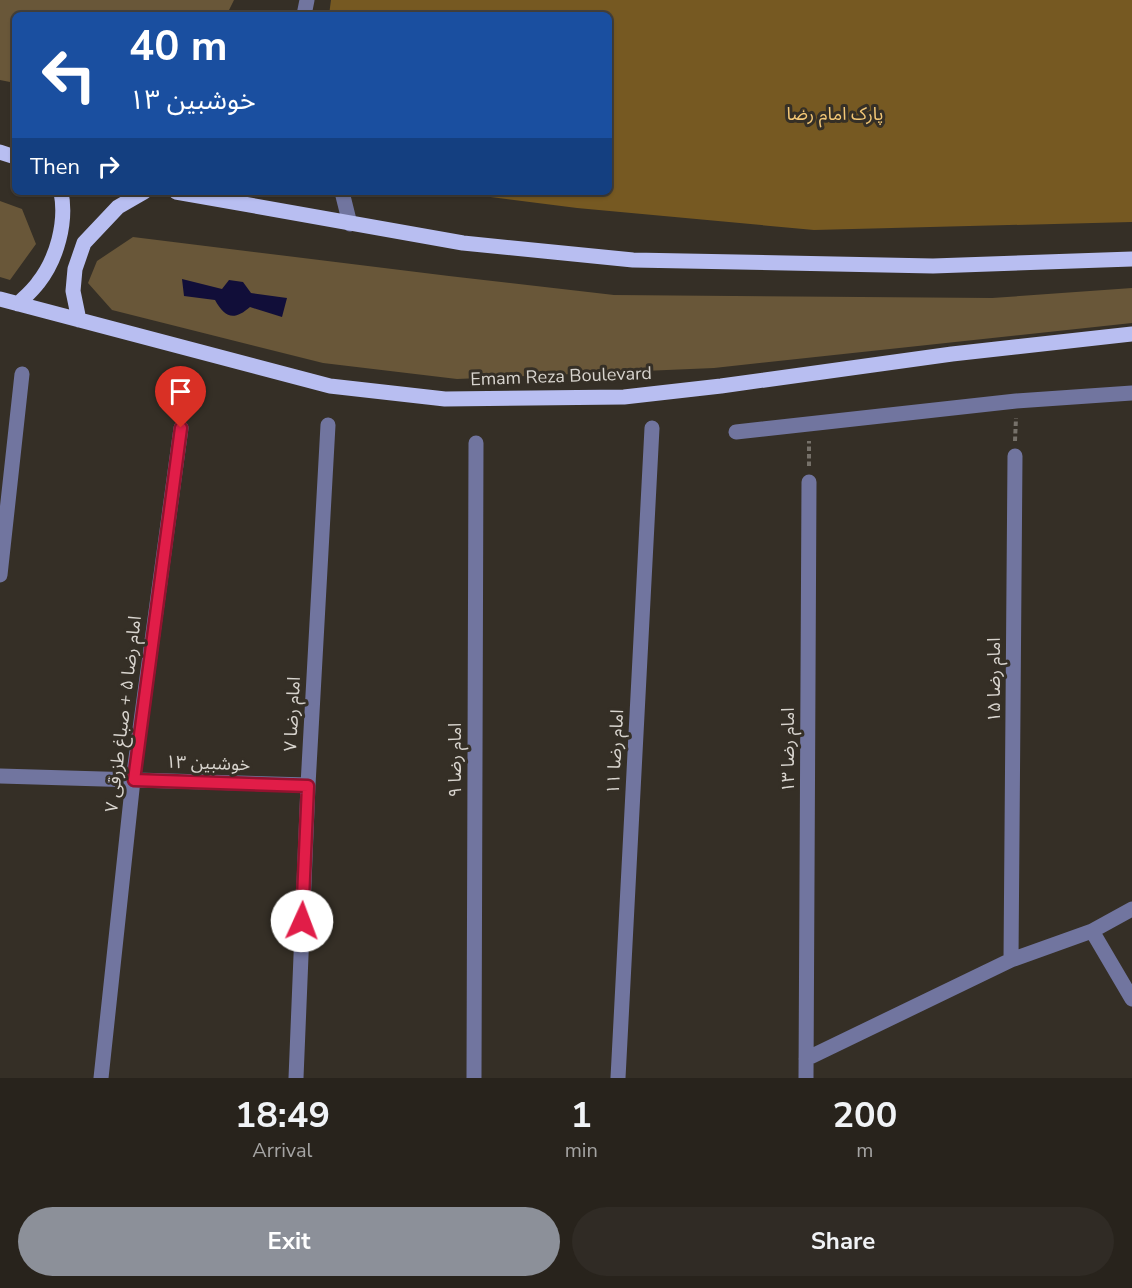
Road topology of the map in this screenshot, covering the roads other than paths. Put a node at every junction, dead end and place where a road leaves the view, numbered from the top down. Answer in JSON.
{"nodes":[{"id":1,"x":62,"y":195,"type":"edge"},
{"id":2,"x":139,"y":195,"type":"edge"},
{"id":3,"x":192,"y":195,"type":"edge"},
{"id":4,"x":343,"y":195,"type":"edge"},
{"id":5,"x":350,"y":224,"type":"junction"},
{"id":6,"x":1132,"y":259,"type":"edge"},
{"id":7,"x":0,"y":299,"type":"edge"},
{"id":8,"x":18,"y":304,"type":"junction"},
{"id":9,"x":79,"y":320,"type":"junction"},
{"id":10,"x":1132,"y":334,"type":"edge"},
{"id":11,"x":22,"y":374,"type":"dead end"},
{"id":12,"x":1132,"y":393,"type":"edge"},
{"id":13,"x":328,"y":425,"type":"dead end"},
{"id":14,"x":181,"y":428,"type":"dead end"},
{"id":15,"x":651,"y":428,"type":"dead end"},
{"id":16,"x":736,"y":432,"type":"dead end"},
{"id":17,"x":476,"y":443,"type":"dead end"},
{"id":18,"x":1016,"y":456,"type":"road end"},
{"id":19,"x":808,"y":482,"type":"road end"},
{"id":20,"x":0,"y":575,"type":"edge"},
{"id":21,"x":0,"y":776,"type":"edge"},
{"id":22,"x":134,"y":780,"type":"junction"},
{"id":23,"x":308,"y":786,"type":"junction"},
{"id":24,"x":1132,"y":909,"type":"edge"},
{"id":25,"x":1092,"y":931,"type":"junction"},
{"id":26,"x":1011,"y":960,"type":"junction"},
{"id":27,"x":1132,"y":999,"type":"edge"},
{"id":28,"x":806,"y":1059,"type":"junction"},
{"id":29,"x":101,"y":1078,"type":"edge"},
{"id":30,"x":296,"y":1078,"type":"edge"},
{"id":31,"x":474,"y":1078,"type":"edge"},
{"id":32,"x":618,"y":1078,"type":"edge"},
{"id":33,"x":806,"y":1078,"type":"edge"}],
"edges":[{"from":1,"to":8,"type":"main road"},
{"from":2,"to":9,"type":"main road"},
{"from":3,"to":5,"type":"main road"},
{"from":4,"to":5,"type":"street"},
{"from":5,"to":6,"type":"main road"},
{"from":7,"to":8,"type":"main road","name":"Emam Reza Boulevard"},
{"from":8,"to":9,"type":"main road","name":"Emam Reza Boulevard"},
{"from":9,"to":10,"type":"main road","name":"Emam Reza Boulevard"},
{"from":11,"to":20,"type":"street"},
{"from":12,"to":16,"type":"street"},
{"from":13,"to":23,"type":"street","name":"امام رضا ۷"},
{"from":14,"to":22,"type":"street","name":"امام رضا ۵ + صباغ طزرقی ۷"},
{"from":15,"to":32,"type":"street","name":"امام رضا ۱۱"},
{"from":17,"to":31,"type":"street","name":"امام رضا ۹"},
{"from":18,"to":26,"type":"street","name":"امام رضا ۱۵"},
{"from":19,"to":28,"type":"street","name":"امام رضا ۱۳"},
{"from":21,"to":22,"type":"street","name":"خوشبین ۱۳"},
{"from":22,"to":23,"type":"street","name":"خوشبین ۱۳"},
{"from":22,"to":29,"type":"street","name":"امام رضا ۵ + صباغ طزرقی ۷"},
{"from":23,"to":30,"type":"street","name":"امام رضا ۷"},
{"from":24,"to":25,"type":"street"},
{"from":25,"to":26,"type":"street"},
{"from":25,"to":27,"type":"street"},
{"from":26,"to":28,"type":"street"},
{"from":28,"to":33,"type":"street","name":"امام رضا ۱۳"}]}
